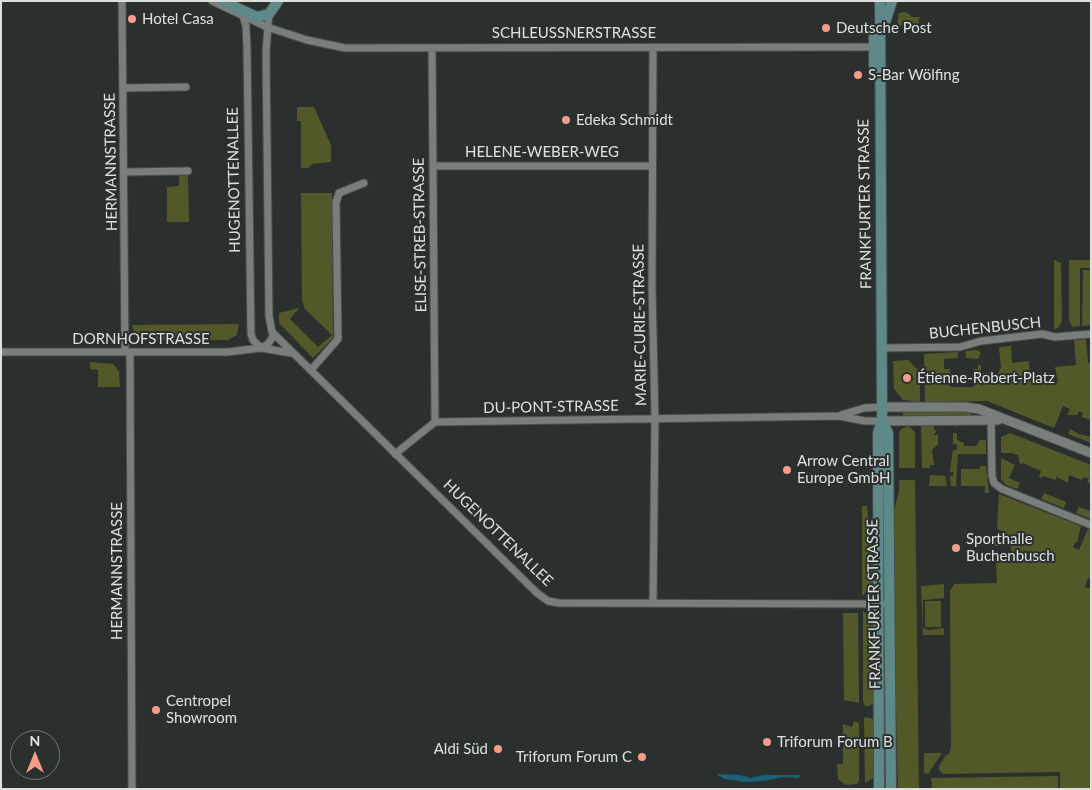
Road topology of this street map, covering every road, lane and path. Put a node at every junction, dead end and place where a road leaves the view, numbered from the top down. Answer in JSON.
{"nodes":[{"id":1,"x":122,"y":1,"type":"edge"},
{"id":2,"x":212,"y":1,"type":"edge"},
{"id":3,"x":222,"y":1,"type":"edge"},
{"id":4,"x":278,"y":1,"type":"edge"},
{"id":5,"x":873,"y":1,"type":"edge"},
{"id":6,"x":880,"y":1,"type":"edge"},
{"id":7,"x":892,"y":1,"type":"edge"},
{"id":8,"x":236,"y":9,"type":"edge"},
{"id":9,"x":268,"y":21,"type":"junction"},
{"id":10,"x":881,"y":38,"type":"junction"},
{"id":11,"x":874,"y":47,"type":"junction"},
{"id":12,"x":432,"y":48,"type":"junction"},
{"id":13,"x":653,"y":48,"type":"junction"},
{"id":14,"x":186,"y":87,"type":"dead end"},
{"id":15,"x":124,"y":88,"type":"junction"},
{"id":16,"x":879,"y":107,"type":"junction"},
{"id":17,"x":432,"y":166,"type":"junction"},
{"id":18,"x":652,"y":166,"type":"junction"},
{"id":19,"x":188,"y":171,"type":"dead end"},
{"id":20,"x":125,"y":172,"type":"junction"},
{"id":21,"x":364,"y":183,"type":"dead end"},
{"id":22,"x":1091,"y":334,"type":"edge"},
{"id":23,"x":274,"y":335,"type":"junction"},
{"id":24,"x":261,"y":348,"type":"junction"},
{"id":25,"x":881,"y":348,"type":"junction"},
{"id":26,"x":1,"y":352,"type":"edge"},
{"id":27,"x":128,"y":352,"type":"junction"},
{"id":28,"x":291,"y":353,"type":"junction"},
{"id":29,"x":311,"y":370,"type":"junction"},
{"id":30,"x":882,"y":407,"type":"junction"},
{"id":31,"x":839,"y":416,"type":"junction"},
{"id":32,"x":991,"y":416,"type":"junction"},
{"id":33,"x":655,"y":419,"type":"junction"},
{"id":34,"x":882,"y":420,"type":"junction"},
{"id":35,"x":435,"y":422,"type":"junction"},
{"id":36,"x":395,"y":454,"type":"junction"},
{"id":37,"x":1091,"y":454,"type":"edge"},
{"id":38,"x":1091,"y":524,"type":"edge"},
{"id":39,"x":653,"y":603,"type":"junction"},
{"id":40,"x":884,"y":604,"type":"junction"},
{"id":41,"x":132,"y":789,"type":"edge"},
{"id":42,"x":879,"y":789,"type":"edge"},
{"id":43,"x":891,"y":789,"type":"edge"}],
"edges":[{"from":1,"to":15,"type":"street","name":"HERMANNSTRASSE"},
{"from":2,"to":8,"type":"street","name":"SCHLEUSSNERSTRASSE"},
{"from":3,"to":8,"type":"main road","name":"SCHLEUSSNERSTRASSE"},
{"from":4,"to":9,"type":"main road"},
{"from":5,"to":11,"type":"main road","name":"FRANKFURTER STRASSE"},
{"from":6,"to":10,"type":"main road","name":"FRANKFURTER STRASSE"},
{"from":7,"to":10,"type":"main road"},
{"from":8,"to":9,"type":"street","name":"SCHLEUSSNERSTRASSE"},
{"from":8,"to":9,"type":"main road"},
{"from":8,"to":24,"type":"street","name":"HUGENOTTENALLEE"},
{"from":9,"to":12,"type":"street","name":"SCHLEUSSNERSTRASSE"},
{"from":9,"to":23,"type":"street"},
{"from":10,"to":16,"type":"main road","name":"FRANKFURTER STRASSE"},
{"from":11,"to":13,"type":"street","name":"SCHLEUSSNERSTRASSE"},
{"from":11,"to":16,"type":"main road","name":"FRANKFURTER STRASSE"},
{"from":12,"to":13,"type":"street","name":"SCHLEUSSNERSTRASSE"},
{"from":12,"to":17,"type":"street","name":"ELISE-STREB-STRASSE"},
{"from":13,"to":18,"type":"street","name":"MARIE-CURIE-STRASSE"},
{"from":14,"to":15,"type":"street"},
{"from":15,"to":20,"type":"street","name":"HERMANNSTRASSE"},
{"from":16,"to":25,"type":"main road","name":"FRANKFURTER STRASSE"},
{"from":17,"to":18,"type":"street","name":"HELENE-WEBER-WEG"},
{"from":17,"to":35,"type":"street","name":"ELISE-STREB-STRASSE"},
{"from":18,"to":33,"type":"street","name":"MARIE-CURIE-STRASSE"},
{"from":19,"to":20,"type":"street"},
{"from":20,"to":27,"type":"street","name":"HERMANNSTRASSE"},
{"from":21,"to":29,"type":"street"},
{"from":22,"to":25,"type":"street","name":"BUCHENBUSCH"},
{"from":23,"to":24,"type":"street"},
{"from":23,"to":28,"type":"street","name":"HUGENOTTENALLEE"},
{"from":24,"to":27,"type":"street","name":"DORNHOFSTRASSE"},
{"from":24,"to":28,"type":"street"},
{"from":25,"to":30,"type":"main road","name":"FRANKFURTER STRASSE"},
{"from":26,"to":27,"type":"street","name":"DORNHOFSTRASSE"},
{"from":27,"to":41,"type":"street","name":"HERMANNSTRASSE"},
{"from":28,"to":29,"type":"street","name":"HUGENOTTENALLEE"},
{"from":29,"to":36,"type":"street","name":"HUGENOTTENALLEE"},
{"from":30,"to":31,"type":"street","name":"DU-PONT-STRASSE"},
{"from":30,"to":32,"type":"street"},
{"from":30,"to":34,"type":"main road","name":"FRANKFURTER STRASSE"},
{"from":31,"to":33,"type":"street","name":"DU-PONT-STRASSE"},
{"from":31,"to":34,"type":"street","name":"DU-PONT-STRASSE"},
{"from":32,"to":34,"type":"street"},
{"from":32,"to":37,"type":"street"},
{"from":32,"to":38,"type":"street"},
{"from":33,"to":35,"type":"street","name":"DU-PONT-STRASSE"},
{"from":33,"to":39,"type":"street","name":"MARIE-CURIE-STRASSE"},
{"from":34,"to":40,"type":"main road","name":"FRANKFURTER STRASSE"},
{"from":35,"to":36,"type":"street"},
{"from":36,"to":39,"type":"street","name":"HUGENOTTENALLEE"},
{"from":39,"to":40,"type":"street","name":"HUGENOTTENALLEE"},
{"from":40,"to":42,"type":"main road","name":"FRANKFURTER STRASSE"},
{"from":40,"to":43,"type":"main road","name":"FRANKFURTER STRASSE"}]}
